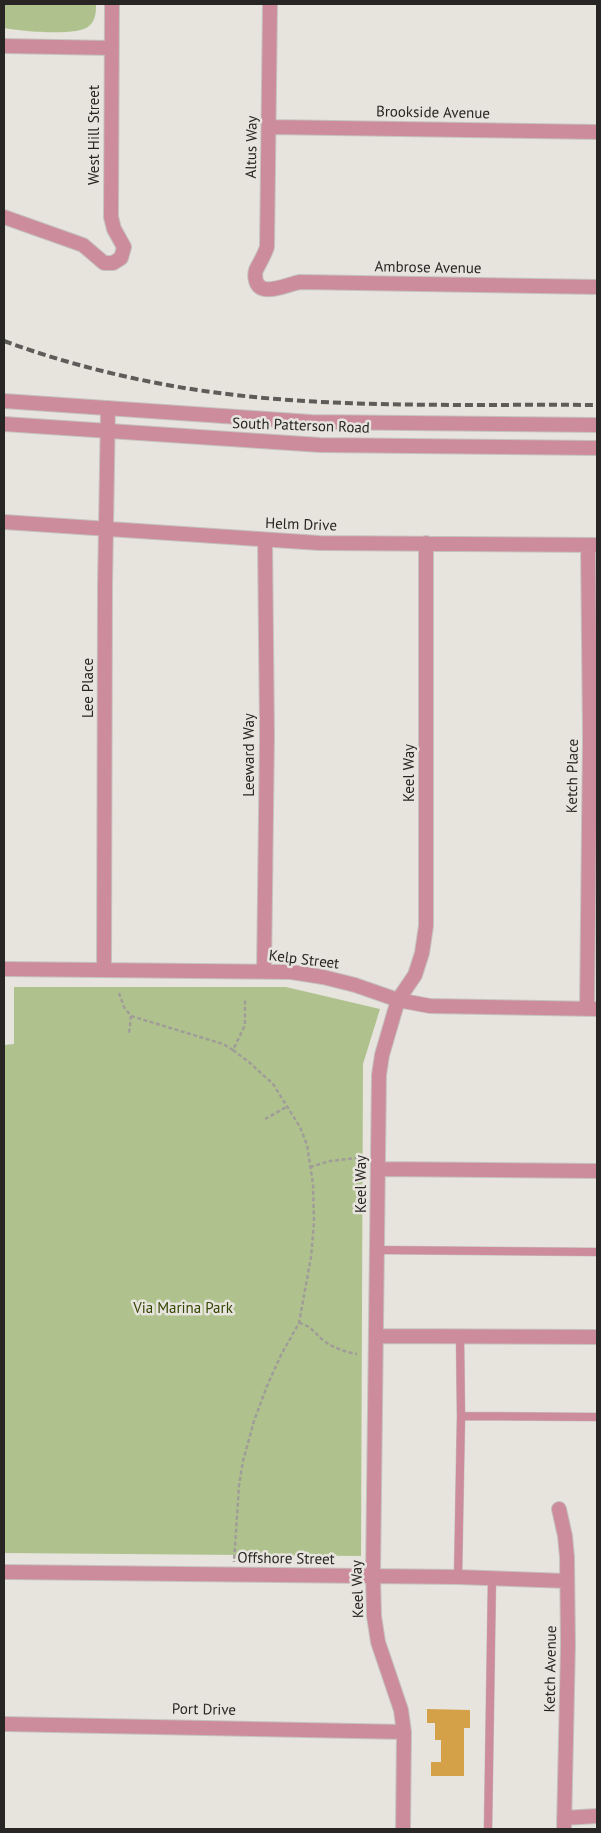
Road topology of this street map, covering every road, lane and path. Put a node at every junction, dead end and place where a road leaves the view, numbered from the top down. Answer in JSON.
{"nodes":[{"id":1,"x":112,"y":4,"type":"edge"},
{"id":2,"x":270,"y":4,"type":"edge"},
{"id":3,"x":4,"y":46,"type":"edge"},
{"id":4,"x":111,"y":48,"type":"junction"},
{"id":5,"x":269,"y":127,"type":"junction"},
{"id":6,"x":597,"y":132,"type":"edge"},
{"id":7,"x":4,"y":217,"type":"edge"},
{"id":8,"x":259,"y":287,"type":"joint"},
{"id":9,"x":597,"y":287,"type":"edge"},
{"id":10,"x":4,"y":401,"type":"edge"},
{"id":11,"x":108,"y":408,"type":"junction"},
{"id":12,"x":4,"y":424,"type":"edge"},
{"id":13,"x":597,"y":425,"type":"edge"},
{"id":14,"x":108,"y":431,"type":"junction"},
{"id":15,"x":597,"y":448,"type":"edge"},
{"id":16,"x":4,"y":522,"type":"edge"},
{"id":17,"x":106,"y":530,"type":"junction"},
{"id":18,"x":265,"y":540,"type":"junction"},
{"id":19,"x":426,"y":543,"type":"junction"},
{"id":20,"x":593,"y":545,"type":"edge"},
{"id":21,"x":4,"y":968,"type":"edge"},
{"id":22,"x":104,"y":968,"type":"junction"},
{"id":23,"x":264,"y":971,"type":"junction"},
{"id":24,"x":119,"y":993,"type":"dead end"},
{"id":25,"x":245,"y":1000,"type":"dead end"},
{"id":26,"x":398,"y":1000,"type":"junction"},
{"id":27,"x":592,"y":1009,"type":"edge"},
{"id":28,"x":132,"y":1016,"type":"junction"},
{"id":29,"x":129,"y":1034,"type":"dead end"},
{"id":30,"x":232,"y":1050,"type":"junction"},
{"id":31,"x":288,"y":1106,"type":"junction"},
{"id":32,"x":265,"y":1119,"type":"dead end"},
{"id":33,"x":357,"y":1158,"type":"dead end"},
{"id":34,"x":310,"y":1166,"type":"junction"},
{"id":35,"x":379,"y":1169,"type":"junction"},
{"id":36,"x":597,"y":1171,"type":"edge"},
{"id":37,"x":378,"y":1250,"type":"junction"},
{"id":38,"x":597,"y":1252,"type":"edge"},
{"id":39,"x":299,"y":1324,"type":"junction"},
{"id":40,"x":377,"y":1336,"type":"junction"},
{"id":41,"x":460,"y":1336,"type":"junction"},
{"id":42,"x":597,"y":1337,"type":"edge"},
{"id":43,"x":357,"y":1354,"type":"dead end"},
{"id":44,"x":461,"y":1416,"type":"junction"},
{"id":45,"x":597,"y":1417,"type":"edge"},
{"id":46,"x":558,"y":1510,"type":"dead end"},
{"id":47,"x":234,"y":1562,"type":"dead end"},
{"id":48,"x":4,"y":1572,"type":"edge"},
{"id":49,"x":373,"y":1576,"type":"junction"},
{"id":50,"x":458,"y":1577,"type":"junction"},
{"id":51,"x":492,"y":1578,"type":"junction"},
{"id":52,"x":567,"y":1581,"type":"junction"},
{"id":53,"x":4,"y":1724,"type":"edge"},
{"id":54,"x":404,"y":1732,"type":"junction"},
{"id":55,"x":597,"y":1816,"type":"edge"},
{"id":56,"x":564,"y":1824,"type":"edge"},
{"id":57,"x":403,"y":1829,"type":"edge"},
{"id":58,"x":488,"y":1829,"type":"edge"}],
"edges":[{"from":1,"to":4,"type":"street","name":"West Hill Street"},
{"from":2,"to":5,"type":"street","name":"Altus Way"},
{"from":3,"to":4,"type":"street"},
{"from":4,"to":7,"type":"street","name":"West Hill Street"},
{"from":5,"to":6,"type":"street","name":"Brookside Avenue"},
{"from":5,"to":8,"type":"street","name":"Altus Way"},
{"from":8,"to":9,"type":"street","name":"Ambrose Avenue"},
{"from":10,"to":11,"type":"street","name":"South Patterson Road"},
{"from":11,"to":13,"type":"street","name":"South Patterson Road"},
{"from":11,"to":14,"type":"street","name":"Lee Place"},
{"from":12,"to":14,"type":"street","name":"South Patterson Road"},
{"from":14,"to":15,"type":"street","name":"South Patterson Road"},
{"from":14,"to":17,"type":"street","name":"Lee Place"},
{"from":16,"to":17,"type":"street","name":"Helm Drive"},
{"from":17,"to":18,"type":"street","name":"Helm Drive"},
{"from":17,"to":22,"type":"street","name":"Lee Place"},
{"from":18,"to":19,"type":"street","name":"Helm Drive"},
{"from":18,"to":23,"type":"street","name":"Leeward Way"},
{"from":19,"to":20,"type":"street","name":"Helm Drive"},
{"from":19,"to":26,"type":"street","name":"Keel Way"},
{"from":20,"to":27,"type":"street","name":"Ketch Place"},
{"from":21,"to":22,"type":"street","name":"Kelp Street"},
{"from":22,"to":23,"type":"street","name":"Kelp Street"},
{"from":23,"to":26,"type":"street","name":"Kelp Street"},
{"from":24,"to":28,"type":"path"},
{"from":25,"to":30,"type":"path"},
{"from":26,"to":27,"type":"street","name":"Kelp Street"},
{"from":26,"to":35,"type":"street","name":"Keel Way"},
{"from":28,"to":29,"type":"path"},
{"from":28,"to":30,"type":"path"},
{"from":30,"to":31,"type":"path"},
{"from":31,"to":32,"type":"path"},
{"from":31,"to":34,"type":"path"},
{"from":33,"to":34,"type":"path"},
{"from":34,"to":39,"type":"path"},
{"from":35,"to":36,"type":"street"},
{"from":35,"to":37,"type":"street","name":"Keel Way"},
{"from":37,"to":38,"type":"lane"},
{"from":37,"to":40,"type":"street","name":"Keel Way"},
{"from":39,"to":43,"type":"path"},
{"from":39,"to":47,"type":"path"},
{"from":40,"to":41,"type":"street"},
{"from":40,"to":49,"type":"street","name":"Keel Way"},
{"from":41,"to":42,"type":"street"},
{"from":41,"to":44,"type":"lane"},
{"from":44,"to":45,"type":"lane"},
{"from":44,"to":50,"type":"lane"},
{"from":46,"to":52,"type":"street","name":"Ketch Avenue"},
{"from":48,"to":49,"type":"street","name":"Offshore Street"},
{"from":49,"to":50,"type":"street","name":"Offshore Street"},
{"from":49,"to":54,"type":"street","name":"Keel Way"},
{"from":50,"to":51,"type":"street","name":"Offshore Street"},
{"from":51,"to":52,"type":"street","name":"Offshore Street"},
{"from":51,"to":58,"type":"lane"},
{"from":52,"to":56,"type":"street","name":"Ketch Avenue"},
{"from":53,"to":54,"type":"street","name":"Port Drive"},
{"from":54,"to":57,"type":"street","name":"Keel Way"},
{"from":55,"to":56,"type":"street"}]}
